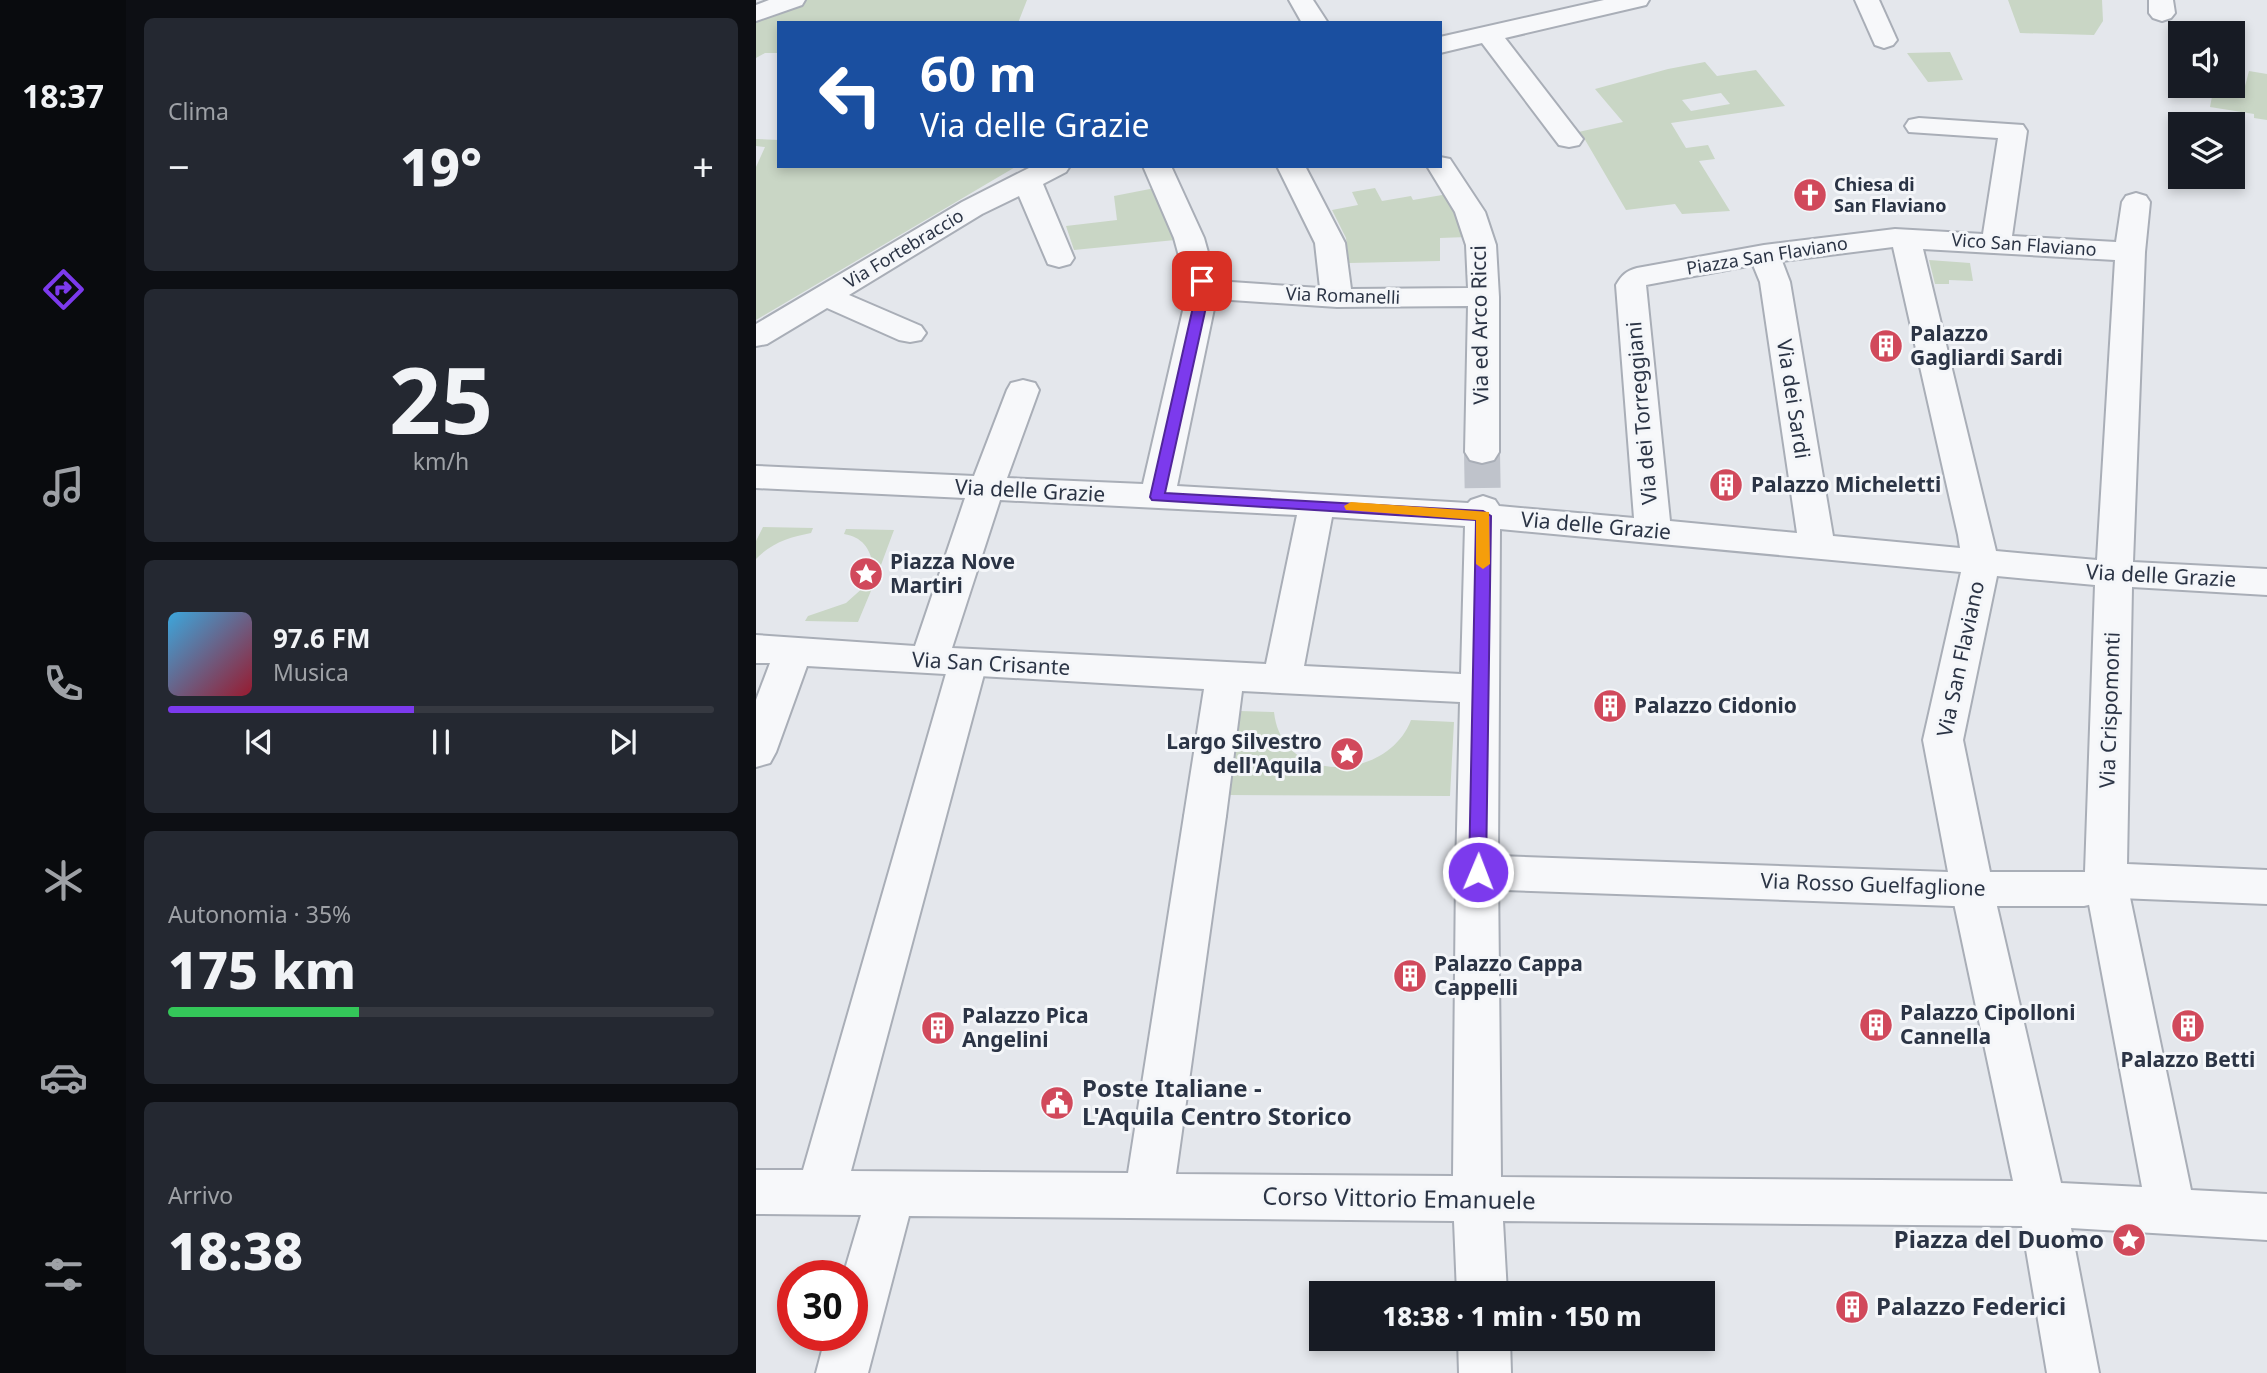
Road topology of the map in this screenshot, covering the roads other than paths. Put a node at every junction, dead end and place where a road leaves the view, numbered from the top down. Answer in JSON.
{"nodes":[{"id":1,"x":793,"y":0,"type":"edge"},
{"id":2,"x":1301,"y":0,"type":"edge"},
{"id":3,"x":1637,"y":0,"type":"edge"},
{"id":4,"x":1867,"y":0,"type":"edge"},
{"id":5,"x":756,"y":13,"type":"edge"},
{"id":6,"x":1314,"y":21,"type":"edge"},
{"id":7,"x":1488,"y":33,"type":"junction"},
{"id":8,"x":1884,"y":40,"type":"dead end"},
{"id":9,"x":1442,"y":44,"type":"edge"},
{"id":10,"x":1919,"y":126,"type":"dead end"},
{"id":11,"x":1569,"y":139,"type":"dead end"},
{"id":12,"x":1052,"y":168,"type":"edge"},
{"id":13,"x":1158,"y":168,"type":"edge"},
{"id":14,"x":1292,"y":168,"type":"edge"},
{"id":15,"x":1442,"y":168,"type":"edge"},
{"id":16,"x":1027,"y":180,"type":"junction"},
{"id":17,"x":2136,"y":202,"type":"dead end"},
{"id":18,"x":1911,"y":238,"type":"junction"},
{"id":19,"x":1996,"y":243,"type":"junction"},
{"id":20,"x":2130,"y":252,"type":"junction"},
{"id":21,"x":1765,"y":254,"type":"junction"},
{"id":22,"x":1059,"y":258,"type":"dead end"},
{"id":23,"x":1203,"y":289,"type":"junction"},
{"id":24,"x":1632,"y":293,"type":"joint"},
{"id":25,"x":826,"y":296,"type":"junction"},
{"id":26,"x":1484,"y":297,"type":"junction"},
{"id":27,"x":1338,"y":298,"type":"junction"},
{"id":28,"x":910,"y":333,"type":"dead end"},
{"id":29,"x":756,"y":337,"type":"edge"},
{"id":30,"x":1023,"y":390,"type":"dead end"},
{"id":31,"x":1482,"y":452,"type":"tunnel mouth"},
{"id":32,"x":756,"y":477,"type":"edge"},
{"id":33,"x":986,"y":489,"type":"junction"},
{"id":34,"x":1157,"y":497,"type":"junction"},
{"id":35,"x":1317,"y":504,"type":"junction"},
{"id":36,"x":1483,"y":512,"type":"junction"},
{"id":37,"x":1653,"y":532,"type":"junction"},
{"id":38,"x":1816,"y":546,"type":"junction"},
{"id":39,"x":1979,"y":562,"type":"junction"},
{"id":40,"x":2114,"y":574,"type":"junction"},
{"id":41,"x":2267,"y":582,"type":"edge"},
{"id":42,"x":775,"y":650,"type":"edge"},
{"id":43,"x":949,"y":662,"type":"junction"},
{"id":44,"x":1225,"y":677,"type":"junction"},
{"id":45,"x":1282,"y":679,"type":"junction"},
{"id":46,"x":1482,"y":690,"type":"junction"},
{"id":47,"x":756,"y":752,"type":"edge"},
{"id":48,"x":1478,"y":872,"type":"junction"},
{"id":49,"x":2106,"y":883,"type":"junction"},
{"id":50,"x":2267,"y":887,"type":"edge"},
{"id":51,"x":1972,"y":889,"type":"junction"},
{"id":52,"x":756,"y":1192,"type":"edge"},
{"id":53,"x":821,"y":1193,"type":"junction"},
{"id":54,"x":891,"y":1194,"type":"junction"},
{"id":55,"x":1149,"y":1196,"type":"junction"},
{"id":56,"x":1477,"y":1200,"type":"junction"},
{"id":57,"x":2042,"y":1205,"type":"junction"},
{"id":58,"x":2171,"y":1211,"type":"junction"},
{"id":59,"x":2267,"y":1216,"type":"edge"},
{"id":60,"x":868,"y":1277,"type":"edge"},
{"id":61,"x":1481,"y":1281,"type":"edge"},
{"id":62,"x":848,"y":1351,"type":"edge"},
{"id":63,"x":1484,"y":1351,"type":"edge"},
{"id":64,"x":842,"y":1373,"type":"edge"},
{"id":65,"x":1485,"y":1373,"type":"edge"},
{"id":66,"x":2073,"y":1373,"type":"edge"}],
"edges":[{"from":1,"to":5,"type":"street"},
{"from":2,"to":6,"type":"street"},
{"from":3,"to":7,"type":"street"},
{"from":4,"to":8,"type":"street"},
{"from":7,"to":9,"type":"street"},
{"from":7,"to":11,"type":"street"},
{"from":10,"to":19,"type":"street"},
{"from":12,"to":16,"type":"street","name":"Via Fortebraccio"},
{"from":13,"to":23,"type":"street"},
{"from":14,"to":27,"type":"street"},
{"from":15,"to":26,"type":"street","name":"Via ed Arco Ricci"},
{"from":16,"to":22,"type":"street"},
{"from":16,"to":25,"type":"street","name":"Via Fortebraccio"},
{"from":17,"to":20,"type":"street","name":"Via Crispomonti"},
{"from":18,"to":19,"type":"street","name":"Vico San Flaviano"},
{"from":18,"to":21,"type":"street","name":"Piazza San Flaviano"},
{"from":18,"to":39,"type":"street","name":"Via San Flaviano"},
{"from":19,"to":20,"type":"street","name":"Vico San Flaviano"},
{"from":20,"to":40,"type":"street","name":"Via Crispomonti"},
{"from":21,"to":24,"type":"street","name":"Piazza San Flaviano"},
{"from":21,"to":38,"type":"street","name":"Via dei Sardi"},
{"from":23,"to":27,"type":"street","name":"Via Romanelli"},
{"from":23,"to":34,"type":"street"},
{"from":24,"to":37,"type":"street","name":"Via dei Torreggiani"},
{"from":25,"to":28,"type":"street"},
{"from":25,"to":29,"type":"street","name":"Via Fortebraccio"},
{"from":26,"to":27,"type":"street","name":"Via Romanelli"},
{"from":26,"to":31,"type":"street","name":"Via ed Arco Ricci"},
{"from":30,"to":33,"type":"street"},
{"from":32,"to":33,"type":"street","name":"Via delle Grazie"},
{"from":33,"to":34,"type":"street","name":"Via delle Grazie"},
{"from":33,"to":43,"type":"street"},
{"from":34,"to":35,"type":"street","name":"Via delle Grazie"},
{"from":35,"to":36,"type":"street","name":"Via delle Grazie"},
{"from":35,"to":45,"type":"street"},
{"from":36,"to":37,"type":"street","name":"Via delle Grazie"},
{"from":36,"to":46,"type":"street"},
{"from":37,"to":38,"type":"street","name":"Via delle Grazie"},
{"from":38,"to":39,"type":"street","name":"Via delle Grazie"},
{"from":39,"to":40,"type":"street","name":"Via delle Grazie"},
{"from":39,"to":51,"type":"street","name":"Via San Flaviano"},
{"from":40,"to":41,"type":"street","name":"Via delle Grazie"},
{"from":40,"to":49,"type":"street","name":"Via Crispomonti"},
{"from":42,"to":43,"type":"street","name":"Via San Crisante"},
{"from":42,"to":47,"type":"street"},
{"from":43,"to":44,"type":"street","name":"Via San Crisante"},
{"from":43,"to":53,"type":"street"},
{"from":44,"to":45,"type":"street"},
{"from":44,"to":55,"type":"street"},
{"from":45,"to":46,"type":"street"},
{"from":46,"to":48,"type":"street"},
{"from":48,"to":51,"type":"street","name":"Via Rosso Guelfaglione"},
{"from":48,"to":56,"type":"street"},
{"from":49,"to":50,"type":"street","name":"Via Rosso Guelfaglione"},
{"from":49,"to":51,"type":"street","name":"Via Rosso Guelfaglione"},
{"from":49,"to":58,"type":"street","name":"Via Crispomonti"},
{"from":51,"to":57,"type":"street","name":"Via San Flaviano"},
{"from":52,"to":53,"type":"street","name":"Corso Vittorio Emanuele"},
{"from":53,"to":54,"type":"street","name":"Corso Vittorio Emanuele"},
{"from":54,"to":55,"type":"street","name":"Corso Vittorio Emanuele"},
{"from":54,"to":60,"type":"street"},
{"from":55,"to":56,"type":"street","name":"Corso Vittorio Emanuele"},
{"from":56,"to":57,"type":"street","name":"Corso Vittorio Emanuele"},
{"from":56,"to":61,"type":"street"},
{"from":57,"to":58,"type":"street"},
{"from":57,"to":66,"type":"street"},
{"from":58,"to":59,"type":"street"},
{"from":62,"to":64,"type":"street"},
{"from":63,"to":65,"type":"street"}]}
